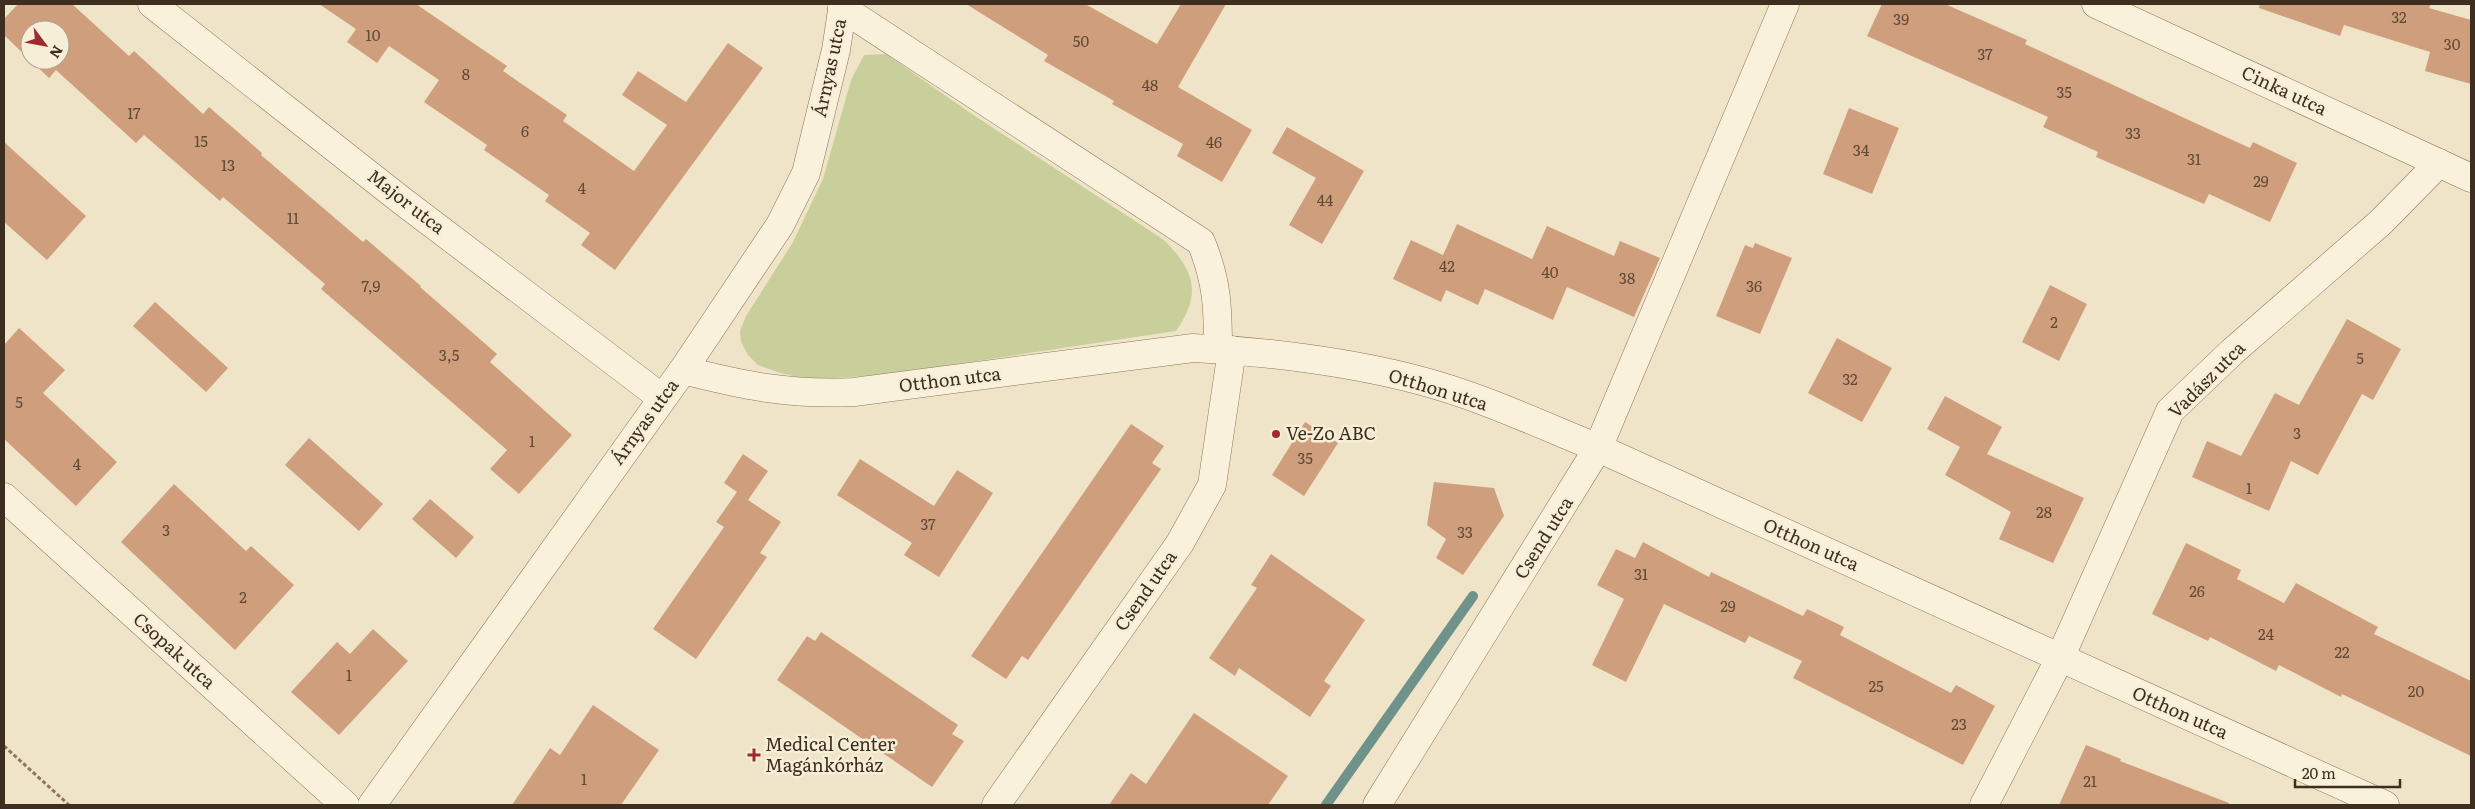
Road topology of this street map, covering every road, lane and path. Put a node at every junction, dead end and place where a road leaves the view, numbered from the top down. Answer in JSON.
{"nodes":[{"id":1,"x":152,"y":4,"type":"edge"},
{"id":2,"x":1785,"y":4,"type":"edge"},
{"id":3,"x":2096,"y":4,"type":"edge"},
{"id":4,"x":842,"y":6,"type":"edge"},
{"id":5,"x":2439,"y":163,"type":"junction"},
{"id":6,"x":2471,"y":178,"type":"edge"},
{"id":7,"x":1225,"y":350,"type":"junction"},
{"id":8,"x":684,"y":370,"type":"junction"},
{"id":9,"x":662,"y":398,"type":"junction"},
{"id":10,"x":1598,"y":448,"type":"junction"},
{"id":11,"x":4,"y":496,"type":"edge"},
{"id":12,"x":2060,"y":658,"type":"junction"},
{"id":13,"x":4,"y":746,"type":"edge"},
{"id":14,"x":69,"y":805,"type":"edge"},
{"id":15,"x":345,"y":805,"type":"edge"},
{"id":16,"x":372,"y":805,"type":"edge"},
{"id":17,"x":996,"y":805,"type":"edge"},
{"id":18,"x":1377,"y":805,"type":"edge"},
{"id":19,"x":1984,"y":805,"type":"edge"},
{"id":20,"x":2385,"y":805,"type":"edge"}],
"edges":[{"from":1,"to":9,"type":"street","name":"Major utca"},
{"from":2,"to":10,"type":"street","name":"Csend utca"},
{"from":3,"to":5,"type":"street","name":"Cinka utca"},
{"from":4,"to":7,"type":"street"},
{"from":4,"to":8,"type":"street","name":"Árnyas utca"},
{"from":5,"to":6,"type":"street","name":"Cinka utca"},
{"from":5,"to":12,"type":"street","name":"Vadász utca"},
{"from":7,"to":8,"type":"street","name":"Otthon utca"},
{"from":7,"to":10,"type":"street","name":"Otthon utca"},
{"from":7,"to":17,"type":"street","name":"Csend utca"},
{"from":8,"to":9,"type":"street","name":"Árnyas utca"},
{"from":9,"to":16,"type":"street","name":"Árnyas utca"},
{"from":10,"to":12,"type":"street","name":"Otthon utca"},
{"from":10,"to":18,"type":"street","name":"Csend utca"},
{"from":11,"to":15,"type":"street","name":"Csopak utca"},
{"from":12,"to":19,"type":"street","name":"Vadász utca"},
{"from":12,"to":20,"type":"street","name":"Otthon utca"},
{"from":13,"to":14,"type":"path"}]}
